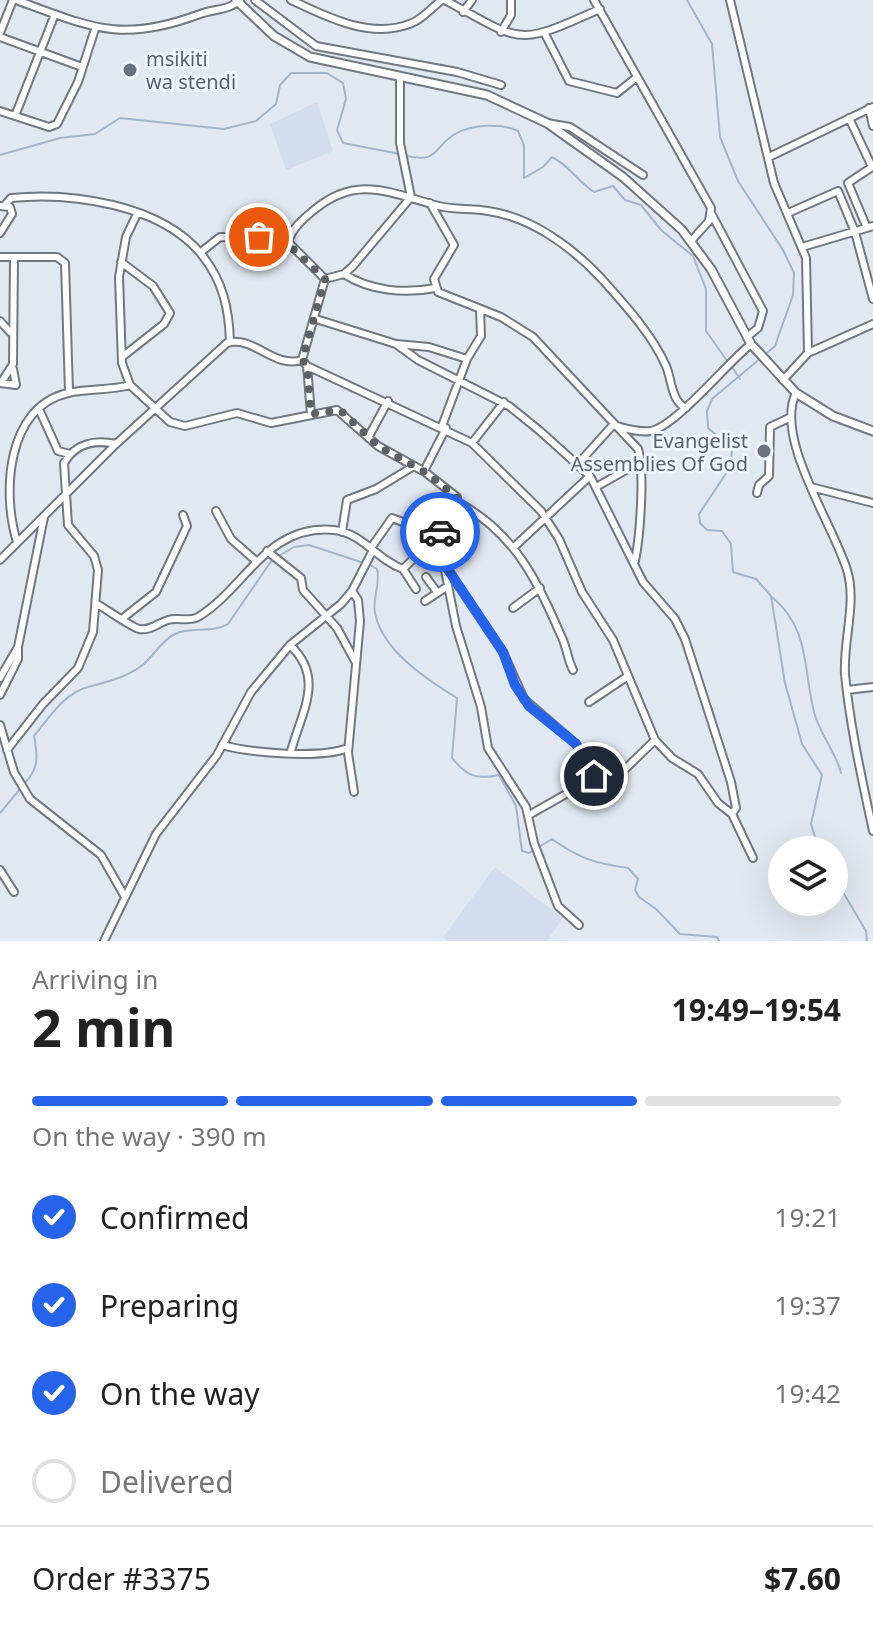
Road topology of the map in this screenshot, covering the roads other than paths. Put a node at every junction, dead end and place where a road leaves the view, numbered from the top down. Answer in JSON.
{"nodes":[{"id":1,"x":14,"y":0,"type":"edge"},
{"id":2,"x":255,"y":0,"type":"edge"},
{"id":3,"x":291,"y":0,"type":"edge"},
{"id":4,"x":444,"y":0,"type":"edge"},
{"id":5,"x":472,"y":0,"type":"edge"},
{"id":6,"x":511,"y":0,"type":"edge"},
{"id":7,"x":594,"y":0,"type":"edge"},
{"id":8,"x":730,"y":0,"type":"edge"},
{"id":9,"x":238,"y":1,"type":"edge"},
{"id":10,"x":600,"y":9,"type":"junction"},
{"id":11,"x":463,"y":12,"type":"junction"},
{"id":12,"x":55,"y":14,"type":"junction"},
{"id":13,"x":95,"y":29,"type":"junction"},
{"id":14,"x":501,"y":32,"type":"junction"},
{"id":15,"x":545,"y":34,"type":"junction"},
{"id":16,"x":0,"y":35,"type":"edge"},
{"id":17,"x":41,"y":52,"type":"junction"},
{"id":18,"x":82,"y":67,"type":"junction"},
{"id":19,"x":637,"y":77,"type":"junction"},
{"id":20,"x":400,"y":78,"type":"junction"},
{"id":21,"x":501,"y":85,"type":"dead end"},
{"id":22,"x":871,"y":107,"type":"edge"},
{"id":23,"x":0,"y":111,"type":"edge"},
{"id":24,"x":15,"y":116,"type":"junction"},
{"id":25,"x":849,"y":118,"type":"junction"},
{"id":26,"x":547,"y":123,"type":"junction"},
{"id":27,"x":873,"y":126,"type":"edge"},
{"id":28,"x":769,"y":157,"type":"junction"},
{"id":29,"x":643,"y":175,"type":"dead end"},
{"id":30,"x":411,"y":197,"type":"junction"},
{"id":31,"x":430,"y":202,"type":"junction"},
{"id":32,"x":2,"y":205,"type":"edge"},
{"id":33,"x":711,"y":213,"type":"junction"},
{"id":34,"x":788,"y":213,"type":"junction"},
{"id":35,"x":137,"y":214,"type":"junction"},
{"id":36,"x":870,"y":227,"type":"edge"},
{"id":37,"x":855,"y":232,"type":"junction"},
{"id":38,"x":0,"y":233,"type":"edge"},
{"id":39,"x":289,"y":238,"type":"junction"},
{"id":40,"x":691,"y":241,"type":"junction"},
{"id":41,"x":802,"y":247,"type":"junction"},
{"id":42,"x":201,"y":252,"type":"junction"},
{"id":43,"x":0,"y":257,"type":"edge"},
{"id":44,"x":14,"y":257,"type":"junction"},
{"id":45,"x":121,"y":262,"type":"junction"},
{"id":46,"x":344,"y":274,"type":"junction"},
{"id":47,"x":325,"y":279,"type":"junction"},
{"id":48,"x":435,"y":288,"type":"junction"},
{"id":49,"x":873,"y":299,"type":"edge"},
{"id":50,"x":480,"y":309,"type":"junction"},
{"id":51,"x":12,"y":317,"type":"junction"},
{"id":52,"x":316,"y":319,"type":"junction"},
{"id":53,"x":0,"y":320,"type":"edge"},
{"id":54,"x":873,"y":324,"type":"edge"},
{"id":55,"x":13,"y":339,"type":"junction"},
{"id":56,"x":749,"y":340,"type":"junction"},
{"id":57,"x":230,"y":342,"type":"junction"},
{"id":58,"x":396,"y":344,"type":"junction"},
{"id":59,"x":808,"y":353,"type":"junction"},
{"id":60,"x":122,"y":357,"type":"junction"},
{"id":61,"x":467,"y":359,"type":"junction"},
{"id":62,"x":304,"y":363,"type":"junction"},
{"id":63,"x":12,"y":368,"type":"junction"},
{"id":64,"x":459,"y":380,"type":"junction"},
{"id":65,"x":783,"y":380,"type":"junction"},
{"id":66,"x":0,"y":383,"type":"edge"},
{"id":67,"x":130,"y":385,"type":"junction"},
{"id":68,"x":69,"y":392,"type":"junction"},
{"id":69,"x":796,"y":393,"type":"junction"},
{"id":70,"x":388,"y":401,"type":"junction"},
{"id":71,"x":504,"y":402,"type":"junction"},
{"id":72,"x":157,"y":406,"type":"junction"},
{"id":73,"x":686,"y":408,"type":"junction"},
{"id":74,"x":39,"y":409,"type":"junction"},
{"id":75,"x":311,"y":414,"type":"junction"},
{"id":76,"x":789,"y":418,"type":"junction"},
{"id":77,"x":613,"y":425,"type":"junction"},
{"id":78,"x":444,"y":427,"type":"junction"},
{"id":79,"x":873,"y":431,"type":"edge"},
{"id":80,"x":369,"y":436,"type":"junction"},
{"id":81,"x":472,"y":443,"type":"junction"},
{"id":82,"x":116,"y":444,"type":"junction"},
{"id":83,"x":70,"y":454,"type":"junction"},
{"id":84,"x":642,"y":461,"type":"junction"},
{"id":85,"x":577,"y":465,"type":"junction"},
{"id":86,"x":414,"y":466,"type":"junction"},
{"id":87,"x":424,"y":471,"type":"junction"},
{"id":88,"x":590,"y":476,"type":"junction"},
{"id":89,"x":596,"y":487,"type":"junction"},
{"id":90,"x":811,"y":487,"type":"junction"},
{"id":91,"x":757,"y":493,"type":"dead end"},
{"id":92,"x":65,"y":496,"type":"junction"},
{"id":93,"x":458,"y":502,"type":"junction"},
{"id":94,"x":873,"y":503,"type":"edge"},
{"id":95,"x":216,"y":511,"type":"dead end"},
{"id":96,"x":183,"y":515,"type":"dead end"},
{"id":97,"x":45,"y":516,"type":"junction"},
{"id":98,"x":547,"y":518,"type":"junction"},
{"id":99,"x":342,"y":532,"type":"junction"},
{"id":100,"x":438,"y":535,"type":"junction"},
{"id":101,"x":17,"y":542,"type":"junction"},
{"id":102,"x":514,"y":547,"type":"junction"},
{"id":103,"x":372,"y":549,"type":"junction"},
{"id":104,"x":270,"y":556,"type":"junction"},
{"id":105,"x":0,"y":560,"type":"edge"},
{"id":106,"x":256,"y":561,"type":"junction"},
{"id":107,"x":635,"y":561,"type":"junction"},
{"id":108,"x":447,"y":568,"type":"junction"},
{"id":109,"x":403,"y":569,"type":"junction"},
{"id":110,"x":426,"y":577,"type":"dead end"},
{"id":111,"x":448,"y":586,"type":"junction"},
{"id":112,"x":540,"y":588,"type":"junction"},
{"id":113,"x":416,"y":589,"type":"dead end"},
{"id":114,"x":352,"y":591,"type":"junction"},
{"id":115,"x":437,"y":592,"type":"junction"},
{"id":116,"x":425,"y":601,"type":"dead end"},
{"id":117,"x":97,"y":604,"type":"junction"},
{"id":118,"x":513,"y":608,"type":"dead end"},
{"id":119,"x":327,"y":616,"type":"junction"},
{"id":120,"x":123,"y":618,"type":"junction"},
{"id":121,"x":290,"y":645,"type":"junction"},
{"id":122,"x":18,"y":647,"type":"junction"},
{"id":123,"x":357,"y":665,"type":"junction"},
{"id":124,"x":573,"y":670,"type":"dead end"},
{"id":125,"x":628,"y":676,"type":"junction"},
{"id":126,"x":0,"y":678,"type":"edge"},
{"id":127,"x":873,"y":687,"type":"edge"},
{"id":128,"x":847,"y":690,"type":"junction"},
{"id":129,"x":0,"y":695,"type":"edge"},
{"id":130,"x":589,"y":702,"type":"dead end"},
{"id":131,"x":0,"y":725,"type":"edge"},
{"id":132,"x":655,"y":740,"type":"junction"},
{"id":133,"x":222,"y":745,"type":"junction"},
{"id":134,"x":348,"y":748,"type":"junction"},
{"id":135,"x":7,"y":750,"type":"junction"},
{"id":136,"x":291,"y":751,"type":"junction"},
{"id":137,"x":584,"y":770,"type":"junction"},
{"id":138,"x":354,"y":792,"type":"dead end"},
{"id":139,"x":732,"y":814,"type":"junction"},
{"id":140,"x":529,"y":815,"type":"junction"},
{"id":141,"x":873,"y":831,"type":"edge"},
{"id":142,"x":753,"y":858,"type":"dead end"},
{"id":143,"x":0,"y":870,"type":"edge"},
{"id":144,"x":14,"y":892,"type":"dead end"},
{"id":145,"x":125,"y":897,"type":"junction"},
{"id":146,"x":579,"y":925,"type":"dead end"},
{"id":147,"x":104,"y":941,"type":"edge"}],
"edges":[{"from":1,"to":12,"type":"street"},
{"from":1,"to":16,"type":"street"},
{"from":2,"to":21,"type":"street"},
{"from":3,"to":4,"type":"street"},
{"from":4,"to":11,"type":"street"},
{"from":5,"to":11,"type":"street"},
{"from":6,"to":14,"type":"street"},
{"from":7,"to":10,"type":"street"},
{"from":8,"to":28,"type":"street"},
{"from":9,"to":13,"type":"street"},
{"from":9,"to":20,"type":"main road"},
{"from":10,"to":15,"type":"street"},
{"from":10,"to":19,"type":"street"},
{"from":11,"to":14,"type":"street"},
{"from":12,"to":13,"type":"street"},
{"from":12,"to":17,"type":"street"},
{"from":13,"to":18,"type":"street"},
{"from":14,"to":15,"type":"street"},
{"from":15,"to":19,"type":"street"},
{"from":16,"to":17,"type":"street"},
{"from":17,"to":18,"type":"street"},
{"from":17,"to":24,"type":"street"},
{"from":18,"to":24,"type":"street"},
{"from":19,"to":33,"type":"street"},
{"from":20,"to":26,"type":"main road"},
{"from":20,"to":30,"type":"street"},
{"from":22,"to":25,"type":"street"},
{"from":22,"to":27,"type":"street"},
{"from":23,"to":24,"type":"street"},
{"from":25,"to":28,"type":"street"},
{"from":25,"to":36,"type":"street"},
{"from":26,"to":29,"type":"street"},
{"from":26,"to":40,"type":"main road"},
{"from":28,"to":34,"type":"street"},
{"from":30,"to":31,"type":"street"},
{"from":30,"to":39,"type":"street"},
{"from":30,"to":46,"type":"street"},
{"from":31,"to":48,"type":"street"},
{"from":31,"to":73,"type":"street"},
{"from":32,"to":35,"type":"street"},
{"from":32,"to":38,"type":"street"},
{"from":33,"to":40,"type":"street"},
{"from":33,"to":56,"type":"street"},
{"from":34,"to":37,"type":"street"},
{"from":34,"to":41,"type":"street"},
{"from":35,"to":42,"type":"street"},
{"from":35,"to":45,"type":"street"},
{"from":36,"to":37,"type":"street"},
{"from":37,"to":41,"type":"street"},
{"from":37,"to":49,"type":"street"},
{"from":39,"to":42,"type":"street"},
{"from":39,"to":47,"type":"street"},
{"from":40,"to":56,"type":"main road"},
{"from":41,"to":59,"type":"street"},
{"from":42,"to":57,"type":"street"},
{"from":43,"to":44,"type":"street"},
{"from":44,"to":51,"type":"street"},
{"from":44,"to":68,"type":"street"},
{"from":45,"to":60,"type":"street"},
{"from":45,"to":60,"type":"street"},
{"from":46,"to":47,"type":"street"},
{"from":46,"to":48,"type":"street"},
{"from":47,"to":52,"type":"street"},
{"from":48,"to":50,"type":"street"},
{"from":50,"to":61,"type":"street"},
{"from":50,"to":77,"type":"street"},
{"from":51,"to":53,"type":"street"},
{"from":51,"to":55,"type":"street"},
{"from":52,"to":58,"type":"street"},
{"from":52,"to":62,"type":"street"},
{"from":53,"to":55,"type":"street"},
{"from":54,"to":59,"type":"street"},
{"from":55,"to":63,"type":"street"},
{"from":56,"to":65,"type":"main road"},
{"from":56,"to":73,"type":"street"},
{"from":57,"to":62,"type":"street"},
{"from":57,"to":72,"type":"street"},
{"from":58,"to":61,"type":"street"},
{"from":58,"to":64,"type":"street"},
{"from":59,"to":65,"type":"street"},
{"from":60,"to":67,"type":"street"},
{"from":61,"to":64,"type":"street"},
{"from":62,"to":70,"type":"street"},
{"from":62,"to":75,"type":"street"},
{"from":63,"to":66,"type":"street"},
{"from":63,"to":66,"type":"street"},
{"from":64,"to":71,"type":"street"},
{"from":64,"to":78,"type":"street"},
{"from":65,"to":69,"type":"main road"},
{"from":67,"to":68,"type":"street"},
{"from":67,"to":72,"type":"street"},
{"from":68,"to":74,"type":"street"},
{"from":69,"to":76,"type":"street"},
{"from":69,"to":79,"type":"main road"},
{"from":70,"to":78,"type":"street"},
{"from":70,"to":80,"type":"street"},
{"from":71,"to":81,"type":"street"},
{"from":71,"to":85,"type":"street"},
{"from":72,"to":75,"type":"street"},
{"from":72,"to":82,"type":"street"},
{"from":73,"to":77,"type":"street"},
{"from":74,"to":83,"type":"street"},
{"from":74,"to":101,"type":"street"},
{"from":75,"to":80,"type":"street"},
{"from":76,"to":90,"type":"street"},
{"from":76,"to":91,"type":"street"},
{"from":77,"to":84,"type":"street"},
{"from":77,"to":85,"type":"street"},
{"from":78,"to":81,"type":"street"},
{"from":78,"to":87,"type":"street"},
{"from":80,"to":86,"type":"street"},
{"from":81,"to":98,"type":"street"},
{"from":82,"to":83,"type":"street"},
{"from":82,"to":92,"type":"street"},
{"from":83,"to":92,"type":"street"},
{"from":84,"to":89,"type":"street"},
{"from":84,"to":107,"type":"street"},
{"from":85,"to":88,"type":"street"},
{"from":86,"to":87,"type":"street"},
{"from":86,"to":99,"type":"street"},
{"from":87,"to":93,"type":"street"},
{"from":88,"to":89,"type":"street"},
{"from":88,"to":98,"type":"street"},
{"from":89,"to":107,"type":"street"},
{"from":90,"to":94,"type":"street"},
{"from":90,"to":128,"type":"street"},
{"from":92,"to":97,"type":"street"},
{"from":92,"to":117,"type":"street"},
{"from":93,"to":100,"type":"street"},
{"from":93,"to":102,"type":"street"},
{"from":95,"to":106,"type":"street"},
{"from":96,"to":120,"type":"street"},
{"from":97,"to":101,"type":"street"},
{"from":97,"to":122,"type":"street"},
{"from":98,"to":102,"type":"street"},
{"from":98,"to":125,"type":"street"},
{"from":99,"to":103,"type":"street"},
{"from":99,"to":104,"type":"street"},
{"from":100,"to":103,"type":"street"},
{"from":100,"to":108,"type":"street"},
{"from":100,"to":109,"type":"street"},
{"from":101,"to":105,"type":"street"},
{"from":102,"to":112,"type":"street"},
{"from":103,"to":109,"type":"street"},
{"from":103,"to":114,"type":"street"},
{"from":104,"to":106,"type":"street"},
{"from":104,"to":119,"type":"street"},
{"from":106,"to":120,"type":"street"},
{"from":107,"to":139,"type":"street"},
{"from":108,"to":111,"type":"street"},
{"from":108,"to":137,"type":"street"},
{"from":109,"to":113,"type":"street"},
{"from":110,"to":115,"type":"street"},
{"from":111,"to":115,"type":"street"},
{"from":111,"to":140,"type":"street"},
{"from":112,"to":118,"type":"street"},
{"from":112,"to":124,"type":"street"},
{"from":114,"to":119,"type":"street"},
{"from":114,"to":123,"type":"street"},
{"from":115,"to":116,"type":"street"},
{"from":117,"to":120,"type":"street"},
{"from":117,"to":135,"type":"street"},
{"from":119,"to":121,"type":"street"},
{"from":119,"to":123,"type":"street"},
{"from":121,"to":133,"type":"street"},
{"from":121,"to":136,"type":"street"},
{"from":122,"to":126,"type":"street"},
{"from":122,"to":129,"type":"street"},
{"from":123,"to":134,"type":"street"},
{"from":125,"to":130,"type":"street"},
{"from":125,"to":132,"type":"street"},
{"from":127,"to":128,"type":"street"},
{"from":128,"to":141,"type":"street"},
{"from":131,"to":135,"type":"street"},
{"from":132,"to":137,"type":"street"},
{"from":132,"to":139,"type":"street"},
{"from":133,"to":136,"type":"street"},
{"from":133,"to":145,"type":"street"},
{"from":134,"to":136,"type":"street"},
{"from":134,"to":138,"type":"street"},
{"from":135,"to":145,"type":"street"},
{"from":137,"to":140,"type":"street"},
{"from":139,"to":142,"type":"street"},
{"from":140,"to":146,"type":"street"},
{"from":143,"to":144,"type":"street"},
{"from":145,"to":147,"type":"street"}]}
